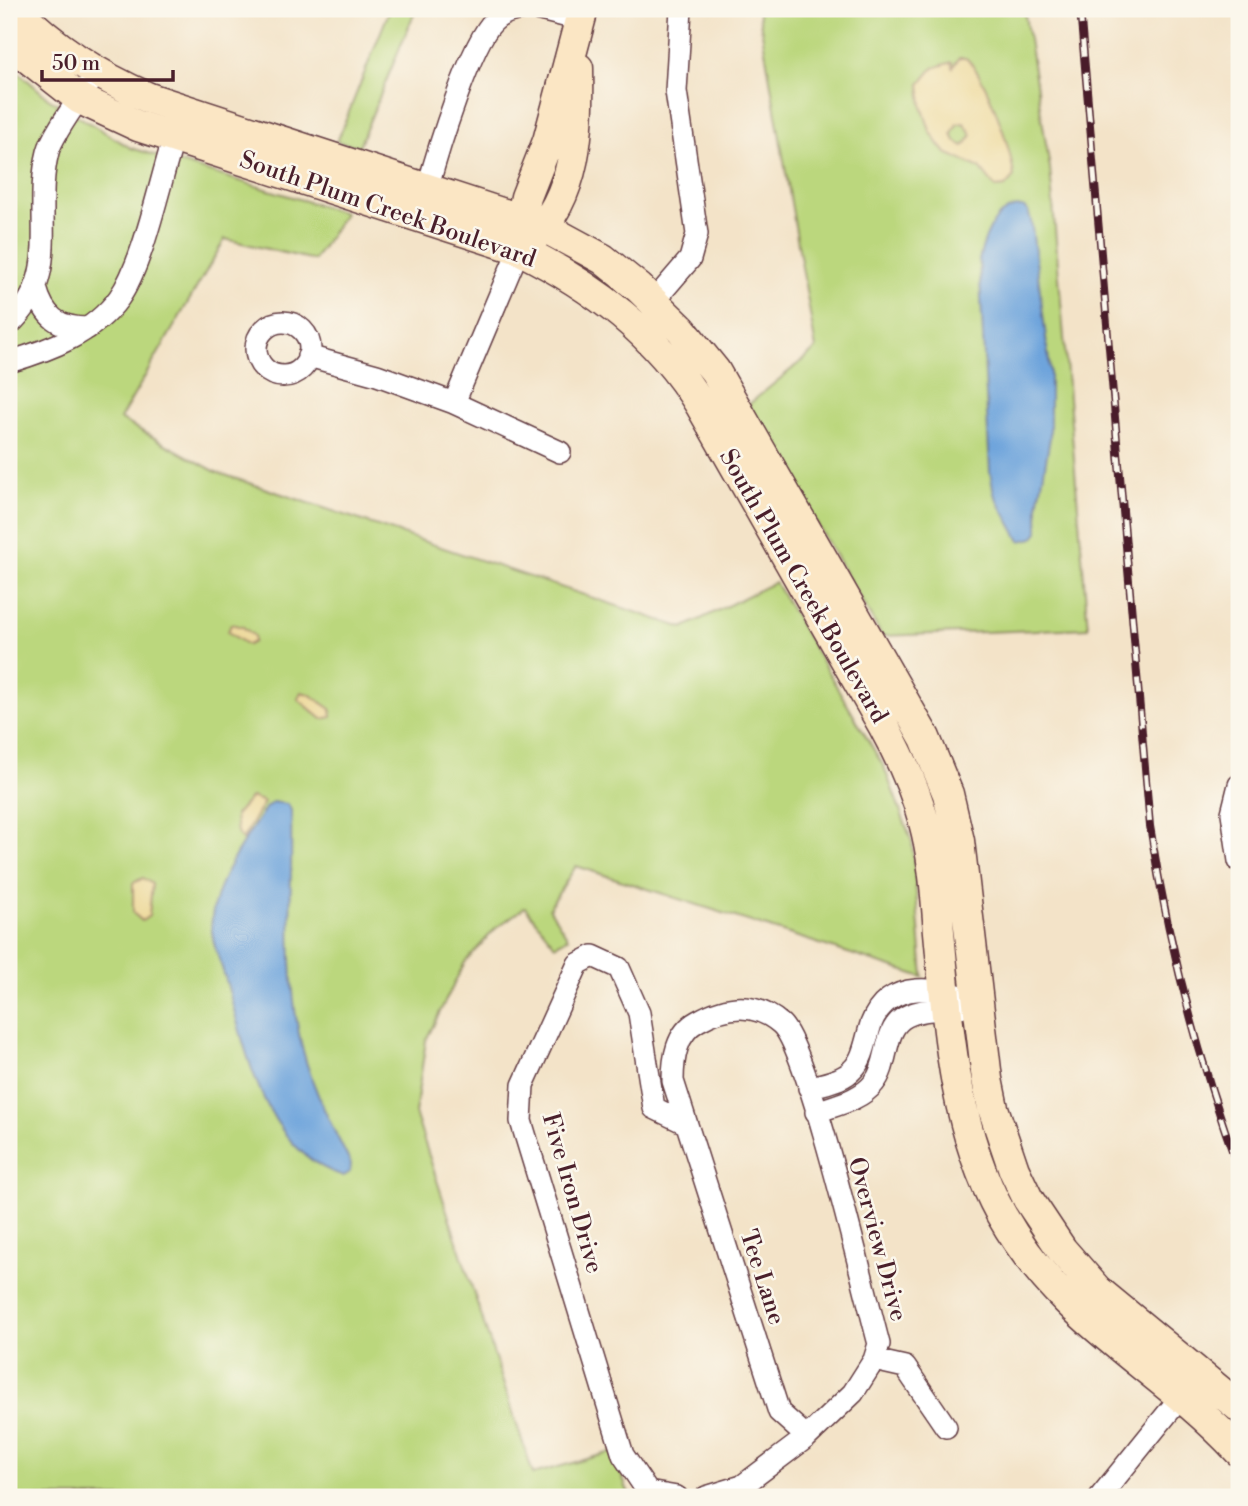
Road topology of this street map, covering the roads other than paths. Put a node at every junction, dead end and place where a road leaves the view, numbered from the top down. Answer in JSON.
{"nodes":[{"id":1,"x":16,"y":9,"type":"edge"},
{"id":2,"x":524,"y":9,"type":"edge"},
{"id":3,"x":536,"y":9,"type":"edge"},
{"id":4,"x":681,"y":9,"type":"edge"},
{"id":5,"x":582,"y":14,"type":"edge"},
{"id":6,"x":9,"y":43,"type":"edge"},
{"id":7,"x":96,"y":73,"type":"junction"},
{"id":8,"x":80,"y":99,"type":"junction"},
{"id":9,"x":184,"y":109,"type":"junction"},
{"id":10,"x":174,"y":138,"type":"junction"},
{"id":11,"x":428,"y":187,"type":"junction"},
{"id":12,"x":532,"y":222,"type":"junction"},
{"id":13,"x":519,"y":248,"type":"junction"},
{"id":14,"x":36,"y":288,"type":"junction"},
{"id":15,"x":654,"y":301,"type":"junction"},
{"id":16,"x":9,"y":325,"type":"edge"},
{"id":17,"x":88,"y":328,"type":"junction"},
{"id":18,"x":308,"y":356,"type":"dead end"},
{"id":19,"x":9,"y":362,"type":"edge"},
{"id":20,"x":454,"y":403,"type":"junction"},
{"id":21,"x":560,"y":452,"type":"dead end"},
{"id":22,"x":1239,"y":785,"type":"edge"},
{"id":23,"x":1239,"y":861,"type":"edge"},
{"id":24,"x":946,"y":1001,"type":"junction"},
{"id":25,"x":978,"y":1001,"type":"junction"},
{"id":26,"x":809,"y":1088,"type":"junction"},
{"id":27,"x":816,"y":1112,"type":"junction"},
{"id":28,"x":685,"y":1123,"type":"junction"},
{"id":29,"x":874,"y":1360,"type":"junction"},
{"id":30,"x":1200,"y":1372,"type":"junction"},
{"id":31,"x":1181,"y":1396,"type":"junction"},
{"id":32,"x":1239,"y":1407,"type":"edge"},
{"id":33,"x":946,"y":1427,"type":"dead end"},
{"id":34,"x":807,"y":1437,"type":"junction"},
{"id":35,"x":1239,"y":1451,"type":"edge"},
{"id":36,"x":677,"y":1497,"type":"edge"},
{"id":37,"x":706,"y":1497,"type":"edge"},
{"id":38,"x":1100,"y":1497,"type":"edge"}],
"edges":[{"from":1,"to":7,"type":"street","name":"South Plum Creek Boulevard"},
{"from":2,"to":11,"type":"street"},
{"from":3,"to":5,"type":"street"},
{"from":4,"to":15,"type":"street"},
{"from":5,"to":12,"type":"street"},
{"from":6,"to":8,"type":"street","name":"South Plum Creek Boulevard"},
{"from":7,"to":8,"type":"street"},
{"from":7,"to":9,"type":"street","name":"South Plum Creek Boulevard"},
{"from":8,"to":10,"type":"street","name":"South Plum Creek Boulevard"},
{"from":8,"to":14,"type":"street"},
{"from":9,"to":10,"type":"street"},
{"from":9,"to":11,"type":"street","name":"South Plum Creek Boulevard"},
{"from":10,"to":13,"type":"street","name":"South Plum Creek Boulevard"},
{"from":10,"to":17,"type":"street"},
{"from":11,"to":12,"type":"street","name":"South Plum Creek Boulevard"},
{"from":12,"to":13,"type":"street"},
{"from":12,"to":15,"type":"street","name":"South Plum Creek Boulevard"},
{"from":13,"to":20,"type":"street"},
{"from":13,"to":24,"type":"street","name":"South Plum Creek Boulevard"},
{"from":14,"to":16,"type":"street"},
{"from":14,"to":17,"type":"street"},
{"from":15,"to":25,"type":"street","name":"South Plum Creek Boulevard"},
{"from":17,"to":19,"type":"street"},
{"from":18,"to":20,"type":"street"},
{"from":20,"to":21,"type":"street"},
{"from":22,"to":23,"type":"street"},
{"from":24,"to":25,"type":"street"},
{"from":24,"to":26,"type":"street"},
{"from":24,"to":27,"type":"street"},
{"from":24,"to":31,"type":"street","name":"South Plum Creek Boulevard"},
{"from":25,"to":30,"type":"street","name":"South Plum Creek Boulevard"},
{"from":26,"to":27,"type":"street","name":"Overview Drive"},
{"from":26,"to":28,"type":"street","name":"Overview Drive"},
{"from":27,"to":29,"type":"street","name":"Overview Drive"},
{"from":28,"to":34,"type":"street","name":"Tee Lane"},
{"from":28,"to":36,"type":"street","name":"Five Iron Drive"},
{"from":29,"to":33,"type":"street"},
{"from":29,"to":34,"type":"street"},
{"from":30,"to":31,"type":"street"},
{"from":30,"to":32,"type":"street","name":"South Plum Creek Boulevard"},
{"from":31,"to":35,"type":"street","name":"South Plum Creek Boulevard"},
{"from":31,"to":38,"type":"street"},
{"from":34,"to":37,"type":"street"}]}
